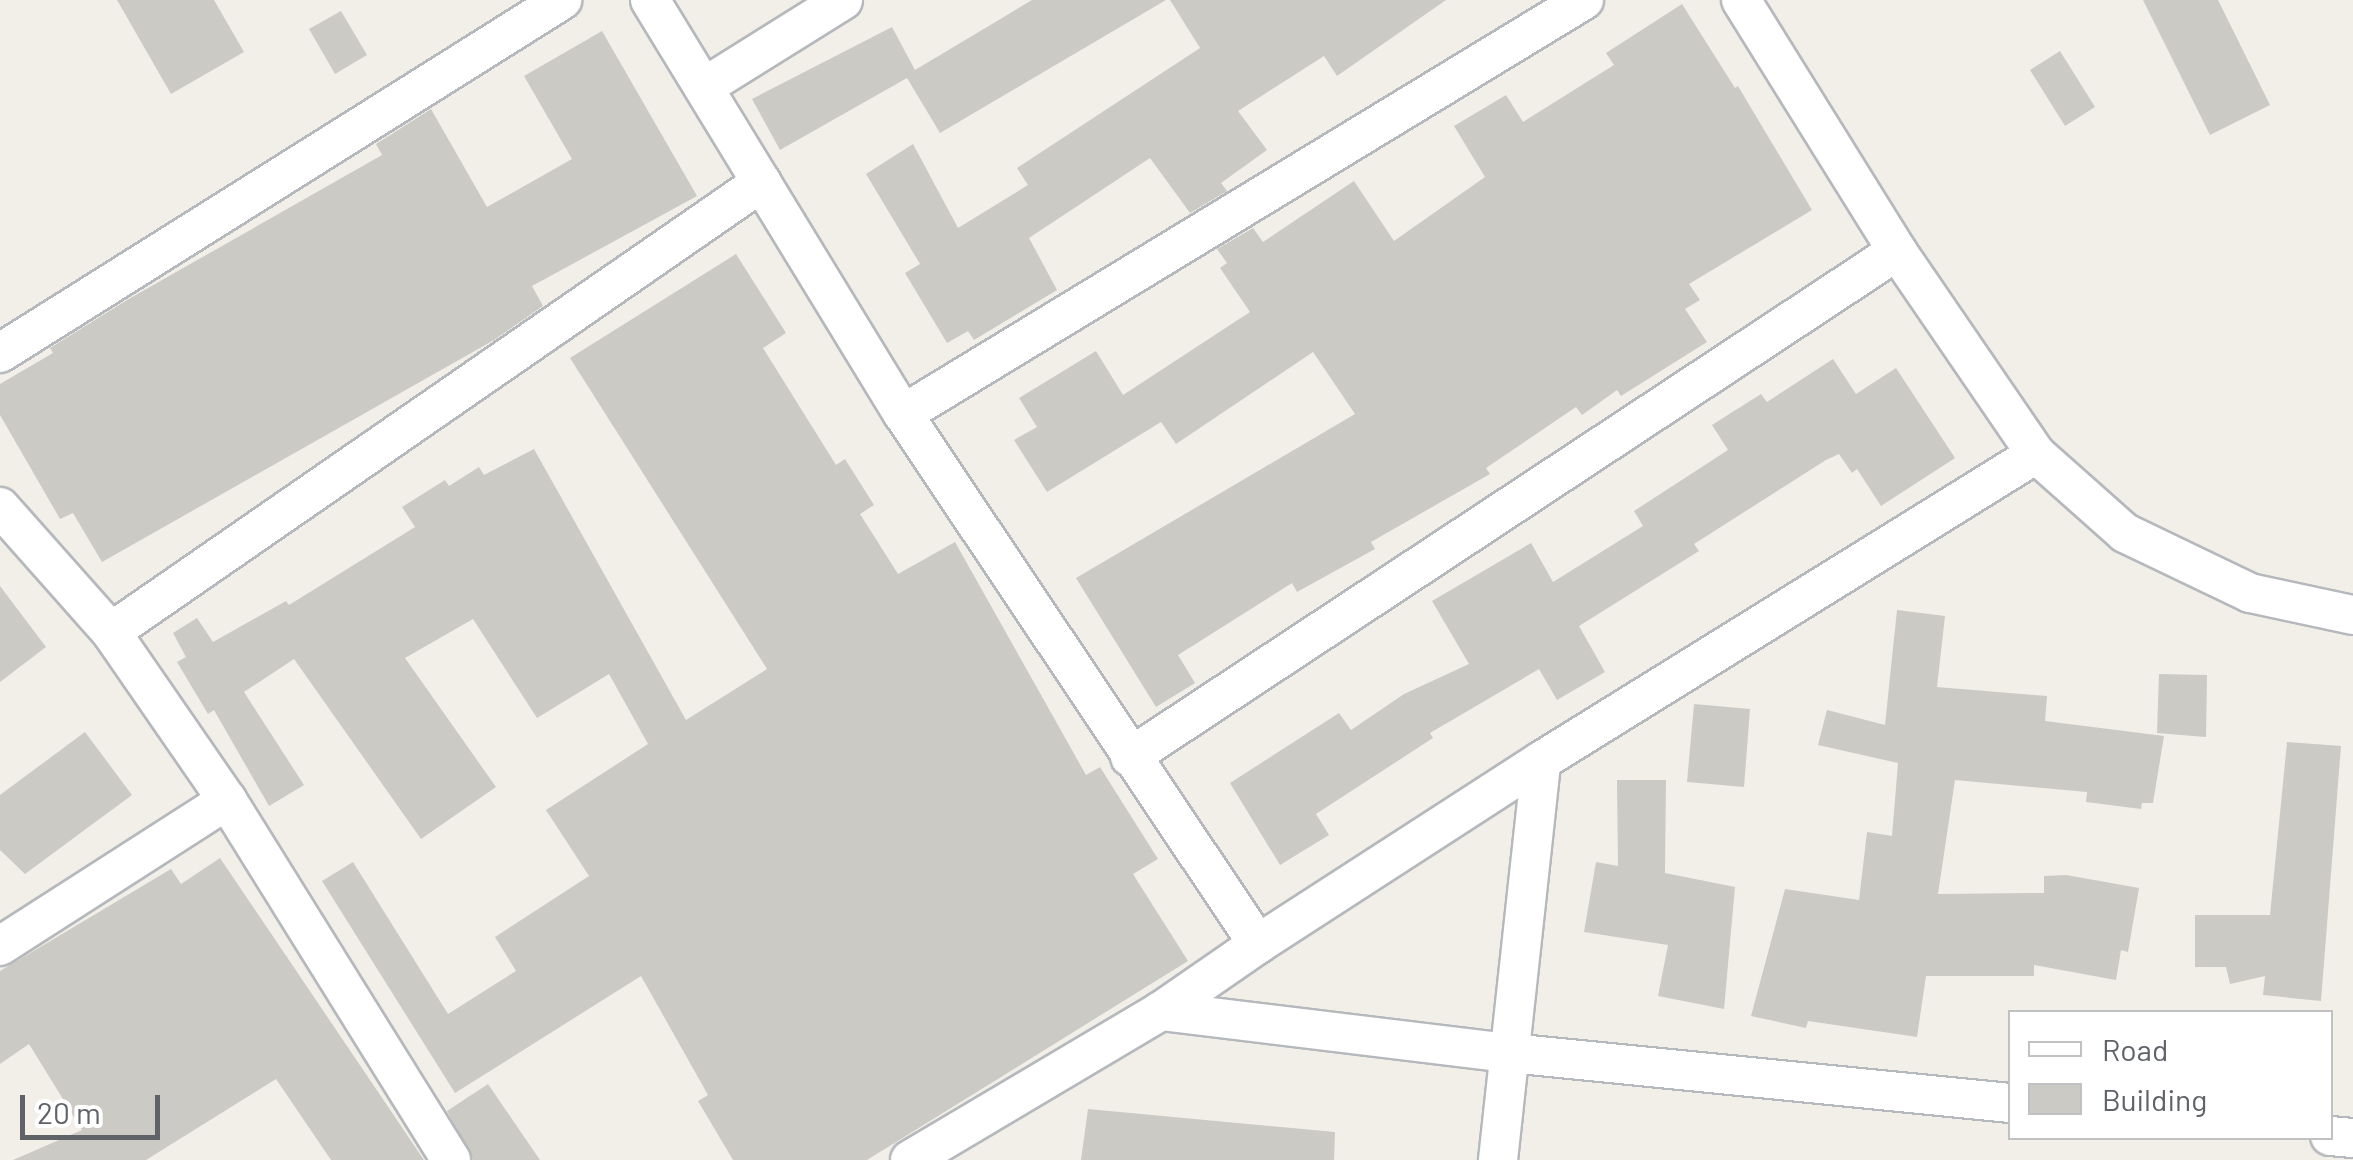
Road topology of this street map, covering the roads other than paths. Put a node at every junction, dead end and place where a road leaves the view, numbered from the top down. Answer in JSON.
{"nodes":[{"id":1,"x":562,"y":0,"type":"edge"},
{"id":2,"x":650,"y":0,"type":"edge"},
{"id":3,"x":844,"y":0,"type":"edge"},
{"id":4,"x":1584,"y":0,"type":"edge"},
{"id":5,"x":1740,"y":0,"type":"edge"},
{"id":6,"x":704,"y":87,"type":"junction"},
{"id":7,"x":762,"y":182,"type":"junction"},
{"id":8,"x":1898,"y":251,"type":"junction"},
{"id":9,"x":0,"y":353,"type":"edge"},
{"id":10,"x":903,"y":414,"type":"junction"},
{"id":11,"x":2036,"y":454,"type":"junction"},
{"id":12,"x":2,"y":515,"type":"edge"},
{"id":13,"x":2353,"y":616,"type":"edge"},
{"id":14,"x":112,"y":632,"type":"junction"},
{"id":15,"x":1130,"y":756,"type":"junction"},
{"id":16,"x":1541,"y":762,"type":"junction"},
{"id":17,"x":227,"y":800,"type":"junction"},
{"id":18,"x":1258,"y":944,"type":"junction"},
{"id":19,"x":0,"y":946,"type":"edge"},
{"id":20,"x":1161,"y":1010,"type":"junction"},
{"id":21,"x":1510,"y":1052,"type":"junction"},
{"id":22,"x":2008,"y":1103,"type":"edge"},
{"id":23,"x":451,"y":1160,"type":"edge"},
{"id":24,"x":910,"y":1160,"type":"edge"},
{"id":25,"x":1498,"y":1160,"type":"edge"}],
"edges":[{"from":1,"to":9,"type":"street"},
{"from":2,"to":6,"type":"street"},
{"from":3,"to":6,"type":"street"},
{"from":4,"to":10,"type":"street"},
{"from":5,"to":8,"type":"street"},
{"from":6,"to":7,"type":"street"},
{"from":7,"to":10,"type":"street"},
{"from":7,"to":14,"type":"street"},
{"from":8,"to":11,"type":"street"},
{"from":8,"to":15,"type":"street"},
{"from":10,"to":15,"type":"street"},
{"from":11,"to":13,"type":"street"},
{"from":11,"to":16,"type":"street"},
{"from":12,"to":14,"type":"street"},
{"from":14,"to":17,"type":"street"},
{"from":15,"to":18,"type":"street"},
{"from":16,"to":18,"type":"street"},
{"from":16,"to":21,"type":"street"},
{"from":17,"to":19,"type":"street"},
{"from":17,"to":23,"type":"street"},
{"from":18,"to":20,"type":"street"},
{"from":20,"to":21,"type":"street"},
{"from":20,"to":24,"type":"street"},
{"from":21,"to":22,"type":"street"},
{"from":21,"to":25,"type":"street"}]}
